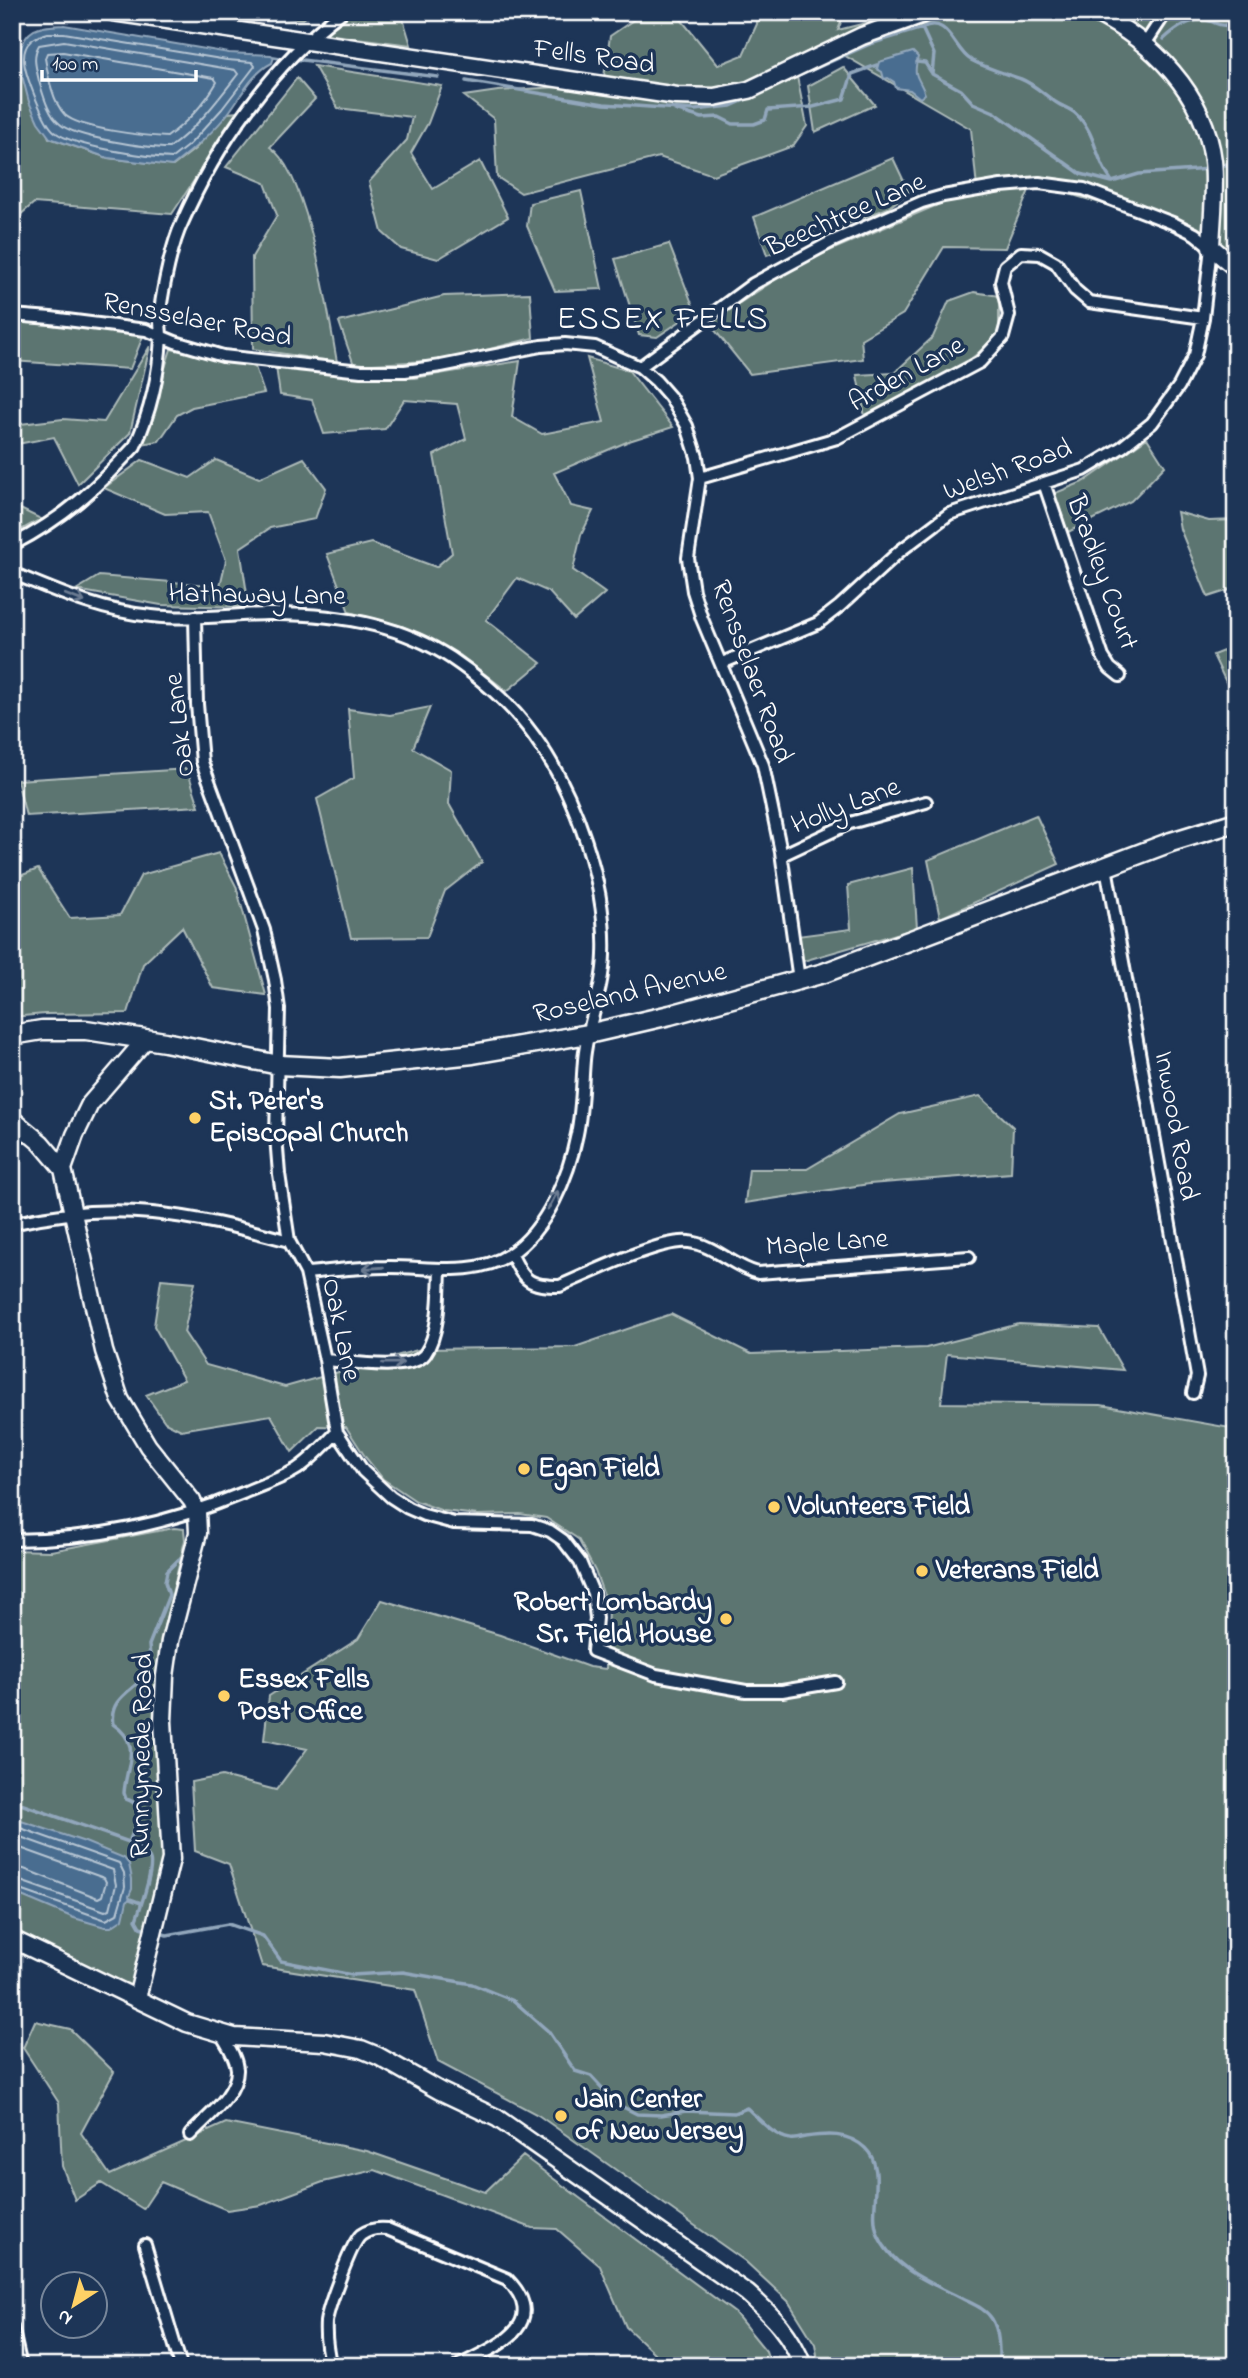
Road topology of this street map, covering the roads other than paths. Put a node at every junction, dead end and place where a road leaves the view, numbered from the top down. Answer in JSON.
{"nodes":[{"id":1,"x":113,"y":12,"type":"edge"},
{"id":2,"x":342,"y":12,"type":"edge"},
{"id":3,"x":929,"y":12,"type":"edge"},
{"id":4,"x":1094,"y":12,"type":"edge"},
{"id":5,"x":1166,"y":12,"type":"edge"},
{"id":6,"x":1145,"y":44,"type":"junction"},
{"id":7,"x":302,"y":46,"type":"junction"},
{"id":8,"x":1211,"y":247,"type":"junction"},
{"id":9,"x":1236,"y":268,"type":"edge"},
{"id":10,"x":12,"y":316,"type":"edge"},
{"id":11,"x":1203,"y":318,"type":"junction"},
{"id":12,"x":161,"y":336,"type":"junction"},
{"id":13,"x":639,"y":367,"type":"junction"},
{"id":14,"x":700,"y":478,"type":"junction"},
{"id":15,"x":1044,"y":483,"type":"junction"},
{"id":16,"x":12,"y":545,"type":"edge"},
{"id":17,"x":12,"y":573,"type":"edge"},
{"id":18,"x":195,"y":617,"type":"junction"},
{"id":19,"x":722,"y":663,"type":"junction"},
{"id":20,"x":1119,"y":676,"type":"dead end"},
{"id":21,"x":926,"y":802,"type":"dead end"},
{"id":22,"x":1236,"y":822,"type":"edge"},
{"id":23,"x":782,"y":855,"type":"junction"},
{"id":24,"x":1106,"y":867,"type":"junction"},
{"id":25,"x":799,"y":980,"type":"junction"},
{"id":26,"x":588,"y":1034,"type":"junction"},
{"id":27,"x":12,"y":1035,"type":"edge"},
{"id":28,"x":146,"y":1039,"type":"junction"},
{"id":29,"x":279,"y":1065,"type":"junction"},
{"id":30,"x":12,"y":1119,"type":"edge"},
{"id":31,"x":63,"y":1169,"type":"junction"},
{"id":32,"x":74,"y":1214,"type":"junction"},
{"id":33,"x":12,"y":1224,"type":"edge"},
{"id":34,"x":289,"y":1241,"type":"junction"},
{"id":35,"x":511,"y":1253,"type":"junction"},
{"id":36,"x":969,"y":1257,"type":"dead end"},
{"id":37,"x":440,"y":1269,"type":"junction"},
{"id":38,"x":306,"y":1273,"type":"junction"},
{"id":39,"x":325,"y":1360,"type":"junction"},
{"id":40,"x":1193,"y":1393,"type":"dead end"},
{"id":41,"x":337,"y":1432,"type":"junction"},
{"id":42,"x":197,"y":1512,"type":"junction"},
{"id":43,"x":12,"y":1540,"type":"edge"},
{"id":44,"x":836,"y":1682,"type":"dead end"},
{"id":45,"x":12,"y":1939,"type":"edge"},
{"id":46,"x":137,"y":1998,"type":"junction"},
{"id":47,"x":221,"y":2034,"type":"junction"},
{"id":48,"x":190,"y":2135,"type":"dead end"},
{"id":49,"x":145,"y":2245,"type":"dead end"},
{"id":50,"x":12,"y":2327,"type":"edge"},
{"id":51,"x":21,"y":2366,"type":"edge"},
{"id":52,"x":181,"y":2366,"type":"edge"},
{"id":53,"x":331,"y":2366,"type":"edge"},
{"id":54,"x":458,"y":2366,"type":"edge"},
{"id":55,"x":803,"y":2366,"type":"edge"}],
"edges":[{"from":1,"to":7,"type":"street","name":"Fells Road"},
{"from":2,"to":7,"type":"street"},
{"from":3,"to":7,"type":"street","name":"Fells Road"},
{"from":4,"to":6,"type":"street"},
{"from":5,"to":6,"type":"street"},
{"from":6,"to":8,"type":"street"},
{"from":7,"to":12,"type":"street"},
{"from":8,"to":9,"type":"street"},
{"from":8,"to":11,"type":"street","name":"Welsh Road"},
{"from":8,"to":13,"type":"street","name":"Beechtree Lane"},
{"from":10,"to":12,"type":"street","name":"Rensselaer Road"},
{"from":11,"to":14,"type":"street","name":"Arden Lane"},
{"from":11,"to":15,"type":"street","name":"Welsh Road"},
{"from":12,"to":13,"type":"street","name":"Rensselaer Road"},
{"from":12,"to":16,"type":"street"},
{"from":13,"to":14,"type":"street","name":"Rensselaer Road"},
{"from":14,"to":19,"type":"street","name":"Rensselaer Road"},
{"from":15,"to":19,"type":"street","name":"Welsh Road"},
{"from":15,"to":20,"type":"street","name":"Bradley Court"},
{"from":17,"to":18,"type":"street","name":"Hathaway Lane","one_way":true},
{"from":18,"to":26,"type":"street","name":"Hathaway Lane"},
{"from":18,"to":29,"type":"street","name":"Oak Lane"},
{"from":19,"to":23,"type":"street","name":"Rensselaer Road"},
{"from":21,"to":23,"type":"street","name":"Holly Lane"},
{"from":22,"to":24,"type":"main road","name":"Roseland Avenue"},
{"from":23,"to":25,"type":"street","name":"Rensselaer Road"},
{"from":24,"to":25,"type":"main road","name":"Roseland Avenue"},
{"from":24,"to":40,"type":"street","name":"Inwood Road"},
{"from":25,"to":26,"type":"main road","name":"Roseland Avenue"},
{"from":26,"to":29,"type":"main road","name":"Roseland Avenue"},
{"from":35,"to":26,"type":"street","name":"Hathaway Lane","one_way":true},
{"from":27,"to":28,"type":"main road","name":"Roseland Avenue"},
{"from":28,"to":29,"type":"main road","name":"Roseland Avenue"},
{"from":28,"to":31,"type":"street"},
{"from":29,"to":34,"type":"street","name":"Oak Lane"},
{"from":30,"to":31,"type":"street"},
{"from":31,"to":32,"type":"street"},
{"from":32,"to":33,"type":"street"},
{"from":32,"to":34,"type":"street"},
{"from":32,"to":42,"type":"street"},
{"from":34,"to":38,"type":"street","name":"Oak Lane"},
{"from":35,"to":36,"type":"street","name":"Maple Lane"},
{"from":35,"to":37,"type":"street"},
{"from":37,"to":38,"type":"street","one_way":true},
{"from":39,"to":37,"type":"street","one_way":true},
{"from":38,"to":39,"type":"street","name":"Oak Lane"},
{"from":39,"to":41,"type":"street","name":"Oak Lane"},
{"from":41,"to":42,"type":"street"},
{"from":41,"to":44,"type":"street","name":"Oak Lane"},
{"from":42,"to":43,"type":"street"},
{"from":42,"to":46,"type":"street","name":"Runnymede Road"},
{"from":45,"to":46,"type":"street"},
{"from":46,"to":47,"type":"street"},
{"from":47,"to":48,"type":"street"},
{"from":47,"to":55,"type":"street"},
{"from":49,"to":52,"type":"street"},
{"from":50,"to":51,"type":"street"},
{"from":53,"to":54,"type":"street"}]}
